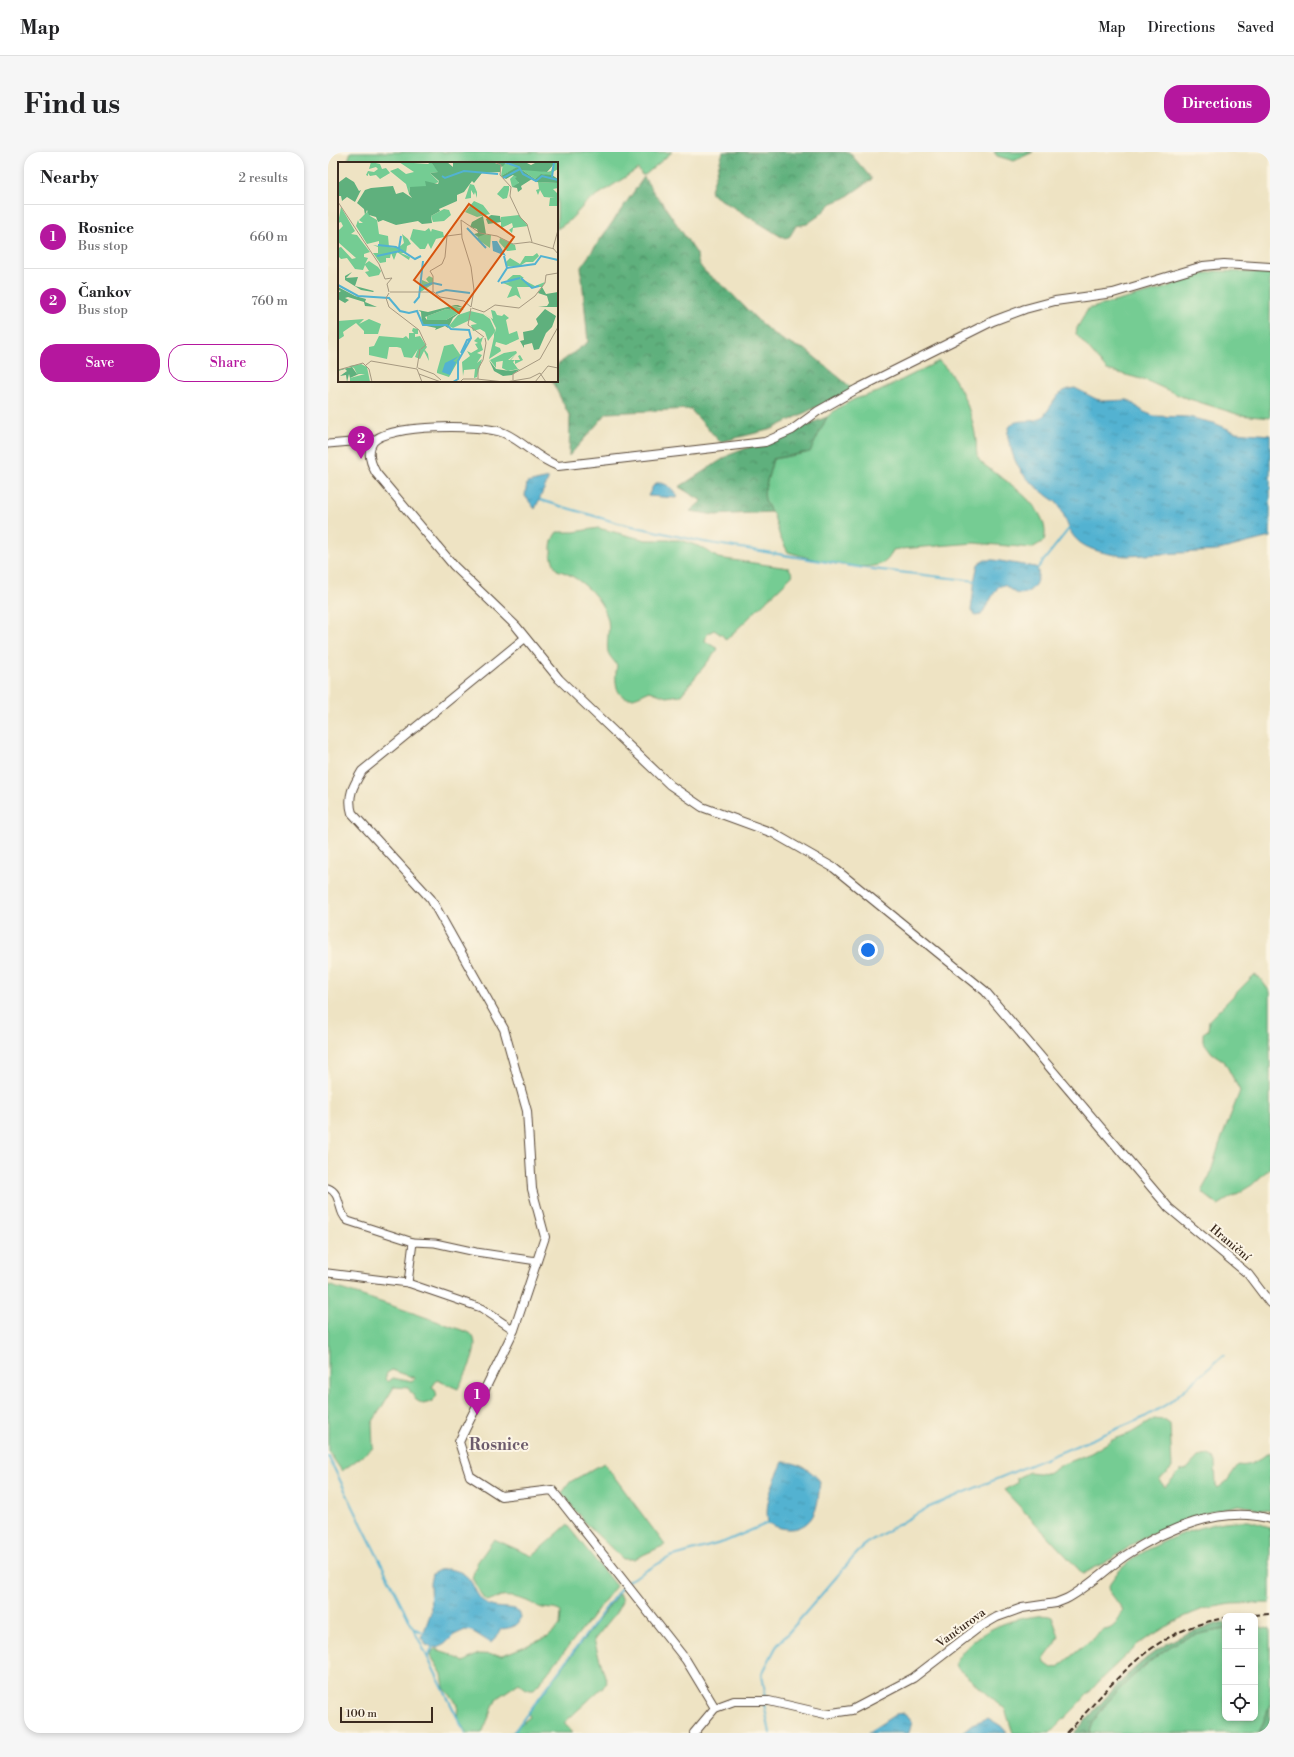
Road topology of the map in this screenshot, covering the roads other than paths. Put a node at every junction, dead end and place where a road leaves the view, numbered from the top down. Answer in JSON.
{"nodes":[{"id":1,"x":1270,"y":267,"type":"edge"},
{"id":2,"x":374,"y":440,"type":"junction"},
{"id":3,"x":328,"y":444,"type":"edge"},
{"id":4,"x":525,"y":638,"type":"junction"},
{"id":5,"x":328,"y":1188,"type":"edge"},
{"id":6,"x":413,"y":1242,"type":"junction"},
{"id":7,"x":537,"y":1261,"type":"junction"},
{"id":8,"x":328,"y":1272,"type":"edge"},
{"id":9,"x":408,"y":1283,"type":"junction"},
{"id":10,"x":1270,"y":1303,"type":"edge"},
{"id":11,"x":514,"y":1330,"type":"junction"},
{"id":12,"x":1270,"y":1519,"type":"edge"},
{"id":13,"x":715,"y":1708,"type":"junction"},
{"id":14,"x":694,"y":1733,"type":"edge"}],
"edges":[{"from":1,"to":2,"type":"street"},
{"from":2,"to":3,"type":"street"},
{"from":2,"to":4,"type":"street","name":"Hraniční"},
{"from":4,"to":7,"type":"street"},
{"from":4,"to":10,"type":"street","name":"Hraniční"},
{"from":5,"to":6,"type":"street"},
{"from":6,"to":7,"type":"street"},
{"from":6,"to":9,"type":"street"},
{"from":7,"to":11,"type":"street"},
{"from":8,"to":9,"type":"street"},
{"from":9,"to":11,"type":"street"},
{"from":11,"to":13,"type":"street"},
{"from":12,"to":13,"type":"street","name":"Vančurova"},
{"from":13,"to":14,"type":"street"}]}
